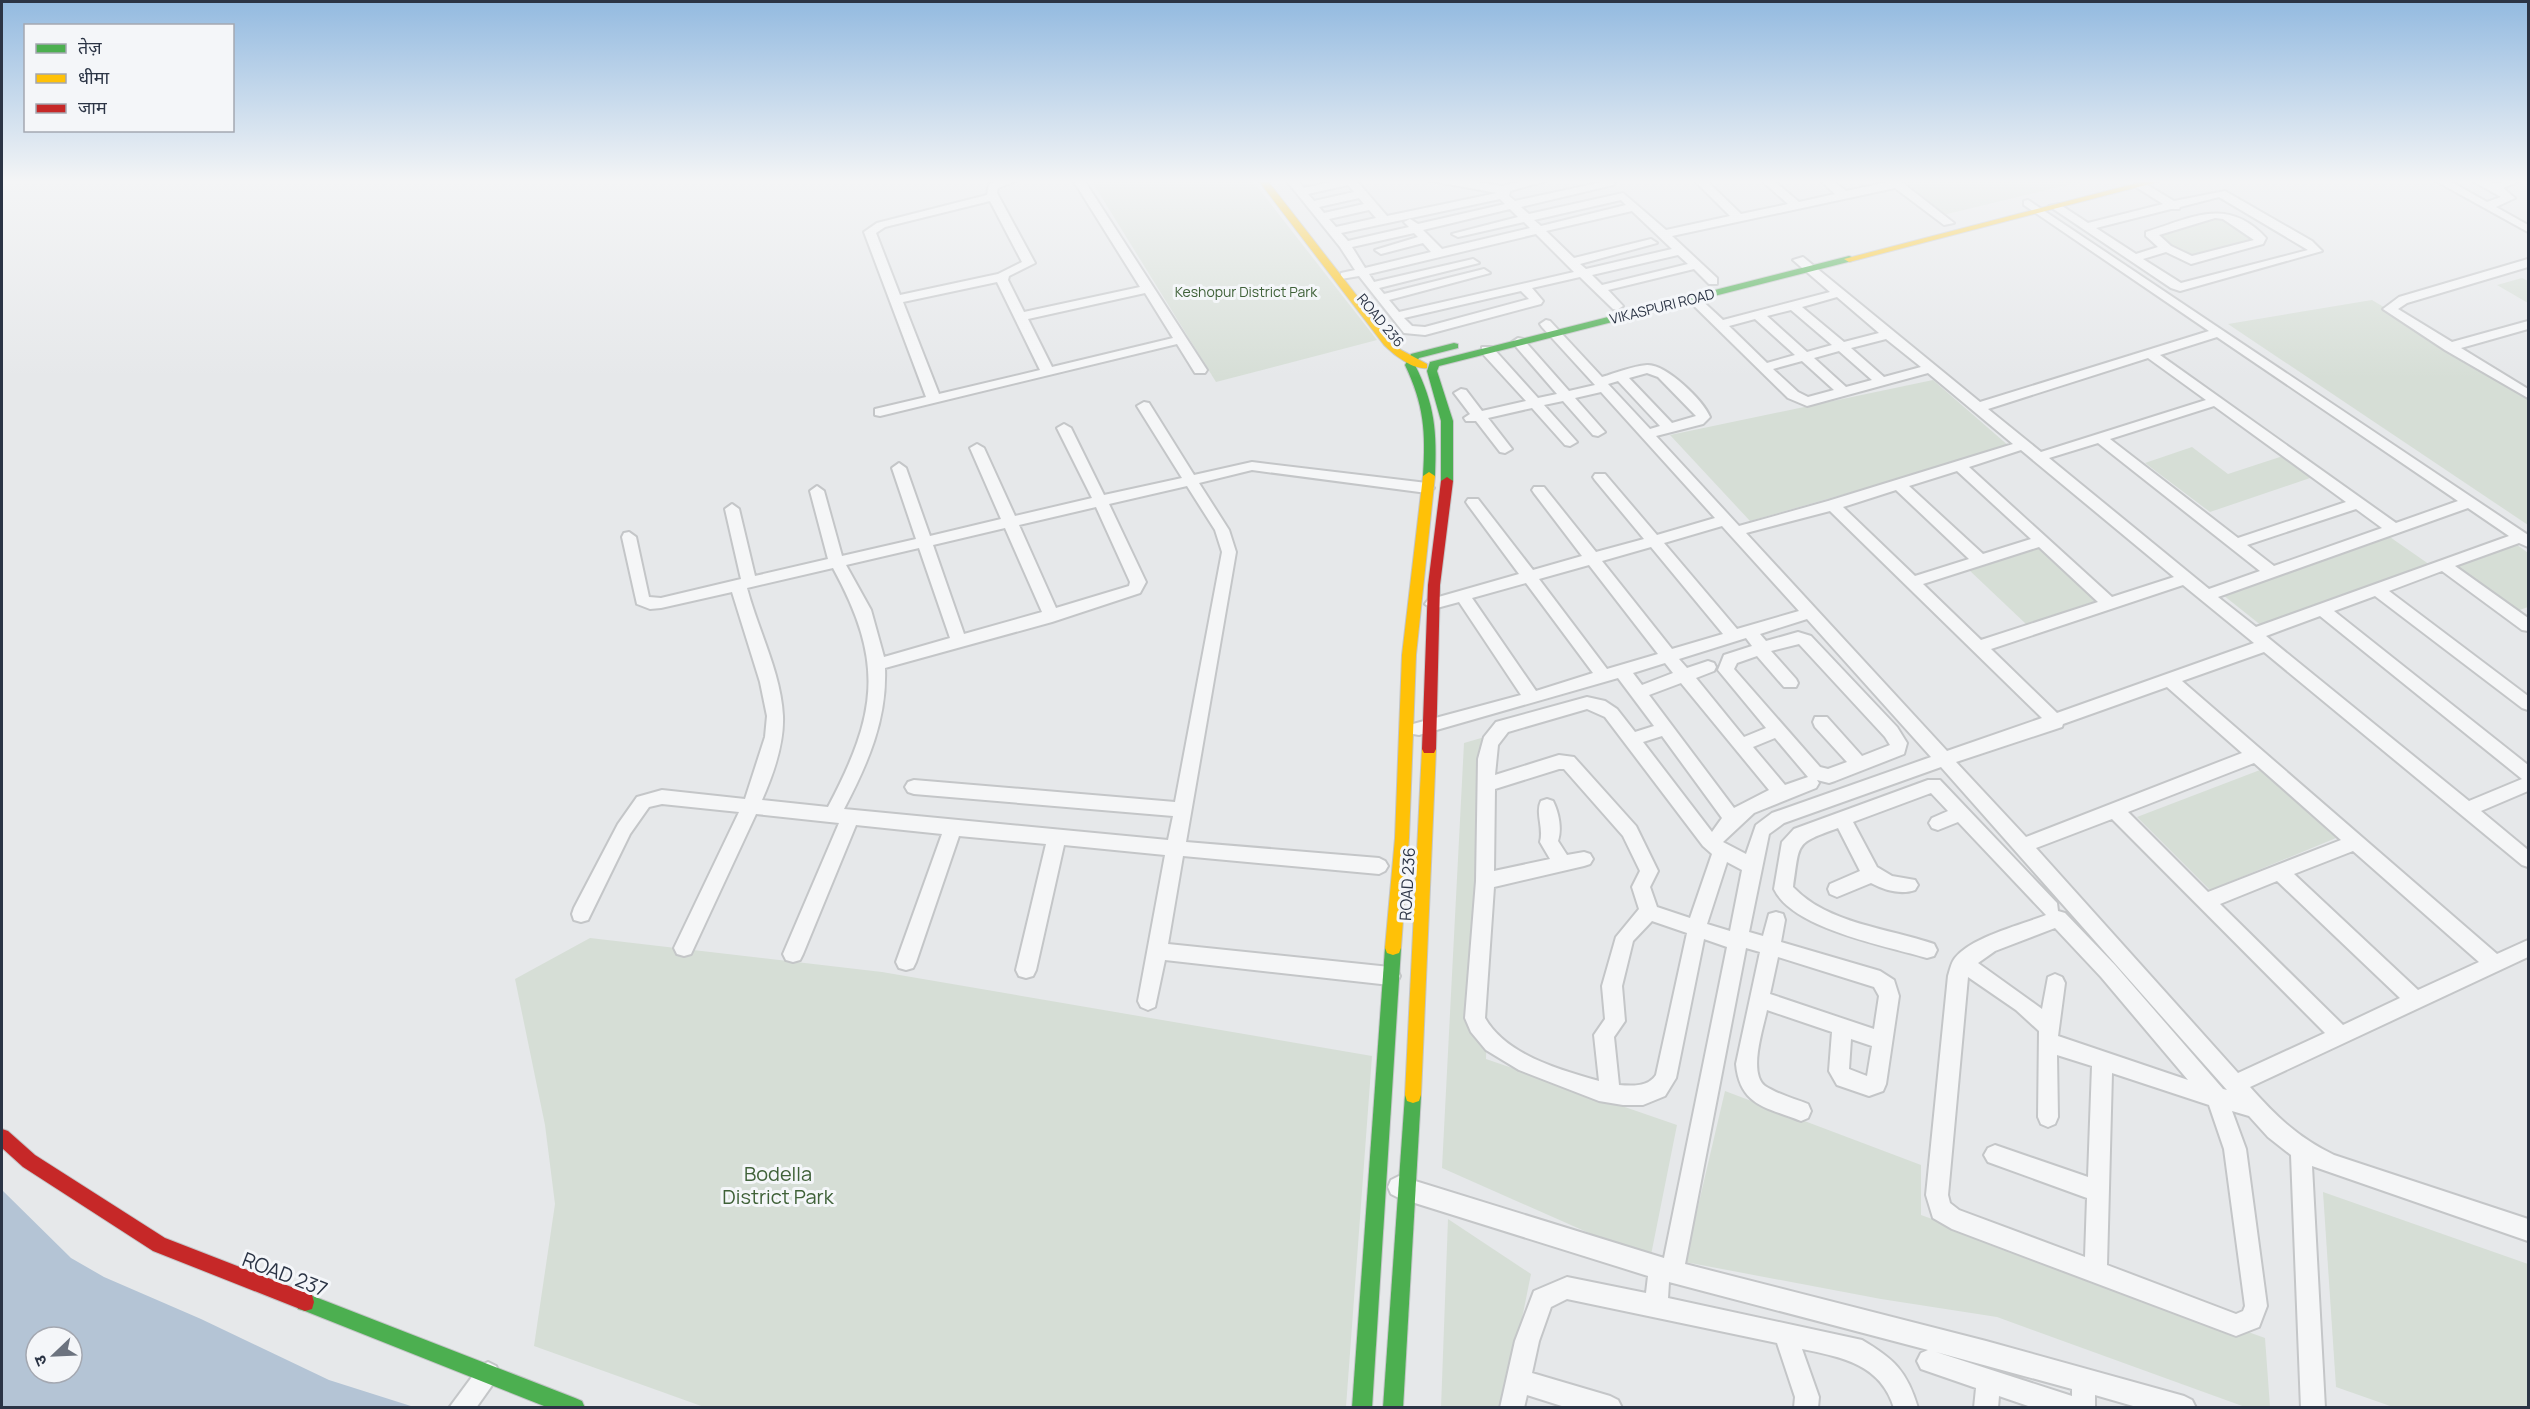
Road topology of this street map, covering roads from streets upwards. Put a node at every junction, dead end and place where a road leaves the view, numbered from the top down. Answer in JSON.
{"nodes":[{"id":1,"x":1345,"y":245,"type":"edge"},
{"id":2,"x":874,"y":246,"type":"edge"},
{"id":3,"x":1020,"y":246,"type":"edge"},
{"id":4,"x":1120,"y":246,"type":"edge"},
{"id":5,"x":1313,"y":246,"type":"edge"},
{"id":6,"x":1322,"y":246,"type":"edge"},
{"id":7,"x":1398,"y":246,"type":"edge"},
{"id":8,"x":1432,"y":246,"type":"edge"},
{"id":9,"x":1474,"y":246,"type":"edge"},
{"id":10,"x":1556,"y":246,"type":"edge"},
{"id":11,"x":1640,"y":246,"type":"edge"},
{"id":12,"x":1675,"y":246,"type":"edge"},
{"id":13,"x":1868,"y":246,"type":"edge"},
{"id":14,"x":1876,"y":246,"type":"edge"},
{"id":15,"x":2091,"y":246,"type":"edge"},
{"id":16,"x":2116,"y":246,"type":"edge"},
{"id":17,"x":2164,"y":246,"type":"edge"},
{"id":18,"x":2245,"y":246,"type":"edge"},
{"id":19,"x":2310,"y":246,"type":"edge"},
{"id":20,"x":1465,"y":248,"type":"junction"},
{"id":21,"x":2167,"y":248,"type":"junction"},
{"id":22,"x":1381,"y":250,"type":"dead end"},
{"id":23,"x":1680,"y":250,"type":"junction"},
{"id":24,"x":2218,"y":253,"type":"junction"},
{"id":25,"x":1440,"y":254,"type":"junction"},
{"id":26,"x":2134,"y":258,"type":"junction"},
{"id":27,"x":1572,"y":262,"type":"junction"},
{"id":28,"x":2529,"y":262,"type":"edge"},
{"id":29,"x":1473,"y":263,"type":"junction"},
{"id":30,"x":1804,"y":264,"type":"junction"},
{"id":31,"x":1696,"y":265,"type":"junction"},
{"id":32,"x":2514,"y":267,"type":"junction"},
{"id":33,"x":2246,"y":270,"type":"junction"},
{"id":34,"x":1364,"y":272,"type":"junction"},
{"id":35,"x":1484,"y":273,"type":"junction"},
{"id":36,"x":1584,"y":274,"type":"junction"},
{"id":37,"x":2529,"y":275,"type":"edge"},
{"id":38,"x":1345,"y":276,"type":"junction"},
{"id":39,"x":1002,"y":277,"type":"junction"},
{"id":40,"x":1713,"y":281,"type":"junction"},
{"id":41,"x":1371,"y":286,"type":"junction"},
{"id":42,"x":1524,"y":288,"type":"junction"},
{"id":43,"x":1147,"y":289,"type":"junction"},
{"id":44,"x":1599,"y":289,"type":"junction"},
{"id":45,"x":1502,"y":292,"type":"junction"},
{"id":46,"x":1839,"y":293,"type":"junction"},
{"id":47,"x":1381,"y":298,"type":"junction"},
{"id":48,"x":1692,"y":298,"type":"junction"},
{"id":49,"x":895,"y":300,"type":"junction"},
{"id":50,"x":1537,"y":301,"type":"junction"},
{"id":51,"x":1793,"y":305,"type":"junction"},
{"id":52,"x":1617,"y":306,"type":"junction"},
{"id":53,"x":1758,"y":315,"type":"junction"},
{"id":54,"x":1396,"y":316,"type":"junction"},
{"id":55,"x":1019,"y":317,"type":"junction"},
{"id":56,"x":1720,"y":325,"type":"junction"},
{"id":57,"x":2529,"y":325,"type":"edge"},
{"id":58,"x":1552,"y":326,"type":"junction"},
{"id":59,"x":2220,"y":332,"type":"junction"},
{"id":60,"x":1889,"y":334,"type":"junction"},
{"id":61,"x":1180,"y":340,"type":"junction"},
{"id":62,"x":1518,"y":342,"type":"junction"},
{"id":63,"x":1842,"y":346,"type":"junction"},
{"id":64,"x":2450,"y":346,"type":"junction"},
{"id":65,"x":1487,"y":350,"type":"junction"},
{"id":66,"x":2149,"y":352,"type":"junction"},
{"id":67,"x":1417,"y":356,"type":"junction"},
{"id":68,"x":1805,"y":356,"type":"junction"},
{"id":69,"x":1436,"y":365,"type":"junction"},
{"id":70,"x":1765,"y":367,"type":"junction"},
{"id":71,"x":1931,"y":368,"type":"junction"},
{"id":72,"x":1200,"y":370,"type":"dead end"},
{"id":73,"x":1048,"y":372,"type":"junction"},
{"id":74,"x":1620,"y":376,"type":"junction"},
{"id":75,"x":2529,"y":377,"type":"edge"},
{"id":76,"x":1882,"y":382,"type":"junction"},
{"id":77,"x":2509,"y":383,"type":"junction"},
{"id":78,"x":1602,"y":384,"type":"junction"},
{"id":79,"x":1461,"y":393,"type":"dead end"},
{"id":80,"x":1845,"y":393,"type":"junction"},
{"id":81,"x":2529,"y":394,"type":"edge"},
{"id":82,"x":1565,"y":396,"type":"junction"},
{"id":83,"x":934,"y":399,"type":"junction"},
{"id":84,"x":2216,"y":401,"type":"junction"},
{"id":85,"x":1535,"y":403,"type":"junction"},
{"id":86,"x":1144,"y":405,"type":"dead end"},
{"id":87,"x":1978,"y":407,"type":"junction"},
{"id":88,"x":880,"y":412,"type":"dead end"},
{"id":89,"x":1474,"y":417,"type":"junction"},
{"id":90,"x":1064,"y":428,"type":"dead end"},
{"id":91,"x":1669,"y":428,"type":"junction"},
{"id":92,"x":1598,"y":432,"type":"dead end"},
{"id":93,"x":1647,"y":434,"type":"junction"},
{"id":94,"x":2100,"y":438,"type":"junction"},
{"id":95,"x":1570,"y":442,"type":"dead end"},
{"id":96,"x":2024,"y":445,"type":"junction"},
{"id":97,"x":977,"y":448,"type":"dead end"},
{"id":98,"x":1505,"y":449,"type":"dead end"},
{"id":99,"x":2039,"y":457,"type":"junction"},
{"id":100,"x":1959,"y":465,"type":"junction"},
{"id":101,"x":899,"y":468,"type":"dead end"},
{"id":102,"x":1600,"y":477,"type":"dead end"},
{"id":103,"x":1189,"y":480,"type":"junction"},
{"id":104,"x":1898,"y":484,"type":"junction"},
{"id":105,"x":1427,"y":488,"type":"junction"},
{"id":106,"x":1539,"y":490,"type":"dead end"},
{"id":107,"x":817,"y":491,"type":"dead end"},
{"id":108,"x":1098,"y":501,"type":"junction"},
{"id":109,"x":1473,"y":502,"type":"dead end"},
{"id":110,"x":2470,"y":502,"type":"junction"},
{"id":111,"x":2358,"y":503,"type":"junction"},
{"id":112,"x":1833,"y":505,"type":"junction"},
{"id":113,"x":732,"y":509,"type":"dead end"},
{"id":114,"x":1011,"y":521,"type":"junction"},
{"id":115,"x":1732,"y":525,"type":"junction"},
{"id":116,"x":2394,"y":529,"type":"junction"},
{"id":117,"x":629,"y":537,"type":"dead end"},
{"id":118,"x":2525,"y":540,"type":"edge"},
{"id":119,"x":925,"y":541,"type":"junction"},
{"id":120,"x":1653,"y":541,"type":"junction"},
{"id":121,"x":2042,"y":541,"type":"junction"},
{"id":122,"x":2235,"y":544,"type":"junction"},
{"id":123,"x":1593,"y":558,"type":"junction"},
{"id":124,"x":1979,"y":559,"type":"junction"},
{"id":125,"x":837,"y":561,"type":"junction"},
{"id":126,"x":2443,"y":565,"type":"junction"},
{"id":127,"x":2272,"y":572,"type":"junction"},
{"id":128,"x":1529,"y":576,"type":"junction"},
{"id":129,"x":2186,"y":578,"type":"junction"},
{"id":130,"x":1912,"y":582,"type":"junction"},
{"id":131,"x":743,"y":583,"type":"junction"},
{"id":132,"x":2377,"y":589,"type":"junction"},
{"id":133,"x":1462,"y":595,"type":"junction"},
{"id":134,"x":2207,"y":595,"type":"junction"},
{"id":135,"x":2109,"y":603,"type":"junction"},
{"id":136,"x":1432,"y":604,"type":"junction"},
{"id":137,"x":2321,"y":609,"type":"junction"},
{"id":138,"x":1809,"y":613,"type":"junction"},
{"id":139,"x":1052,"y":615,"type":"junction"},
{"id":140,"x":2529,"y":626,"type":"edge"},
{"id":141,"x":1742,"y":634,"type":"junction"},
{"id":142,"x":2260,"y":639,"type":"junction"},
{"id":143,"x":959,"y":641,"type":"junction"},
{"id":144,"x":1978,"y":647,"type":"junction"},
{"id":145,"x":1762,"y":648,"type":"junction"},
{"id":146,"x":1669,"y":657,"type":"junction"},
{"id":147,"x":878,"y":664,"type":"junction"},
{"id":148,"x":1708,"y":667,"type":"dead end"},
{"id":149,"x":1622,"y":671,"type":"junction"},
{"id":150,"x":1605,"y":676,"type":"junction"},
{"id":151,"x":1685,"y":676,"type":"junction"},
{"id":152,"x":2170,"y":680,"type":"junction"},
{"id":153,"x":1790,"y":683,"type":"dead end"},
{"id":154,"x":1638,"y":693,"type":"junction"},
{"id":155,"x":1532,"y":698,"type":"junction"},
{"id":156,"x":2529,"y":704,"type":"edge"},
{"id":157,"x":1481,"y":713,"type":"junction"},
{"id":158,"x":1821,"y":722,"type":"dead end"},
{"id":159,"x":2056,"y":722,"type":"junction"},
{"id":160,"x":1430,"y":728,"type":"junction"},
{"id":161,"x":1665,"y":729,"type":"junction"},
{"id":162,"x":1406,"y":731,"type":"junction"},
{"id":163,"x":1494,"y":733,"type":"junction"},
{"id":164,"x":1769,"y":733,"type":"dead end"},
{"id":165,"x":1638,"y":737,"type":"dead end"},
{"id":166,"x":1742,"y":745,"type":"junction"},
{"id":167,"x":2256,"y":755,"type":"junction"},
{"id":168,"x":1944,"y":761,"type":"junction"},
{"id":169,"x":1860,"y":765,"type":"junction"},
{"id":170,"x":2529,"y":774,"type":"edge"},
{"id":171,"x":1810,"y":783,"type":"dead end"},
{"id":172,"x":2529,"y":784,"type":"edge"},
{"id":173,"x":1487,"y":785,"type":"junction"},
{"id":174,"x":914,"y":786,"type":"dead end"},
{"id":175,"x":1782,"y":794,"type":"junction"},
{"id":176,"x":1823,"y":803,"type":"junction"},
{"id":177,"x":751,"y":804,"type":"junction"},
{"id":178,"x":1547,"y":806,"type":"dead end"},
{"id":179,"x":2468,"y":809,"type":"junction"},
{"id":180,"x":1183,"y":810,"type":"junction"},
{"id":181,"x":2114,"y":810,"type":"junction"},
{"id":182,"x":1962,"y":813,"type":"junction"},
{"id":183,"x":842,"y":815,"type":"junction"},
{"id":184,"x":1732,"y":818,"type":"junction"},
{"id":185,"x":1839,"y":818,"type":"junction"},
{"id":186,"x":1938,"y":823,"type":"dead end"},
{"id":187,"x":953,"y":828,"type":"junction"},
{"id":188,"x":1057,"y":836,"type":"junction"},
{"id":189,"x":2356,"y":842,"type":"junction"},
{"id":190,"x":1720,"y":844,"type":"junction"},
{"id":191,"x":1177,"y":846,"type":"junction"},
{"id":192,"x":2023,"y":846,"type":"junction"},
{"id":193,"x":1584,"y":859,"type":"dead end"},
{"id":194,"x":2529,"y":860,"type":"edge"},
{"id":195,"x":1563,"y":864,"type":"junction"},
{"id":196,"x":1378,"y":866,"type":"dead end"},
{"id":197,"x":1752,"y":866,"type":"junction"},
{"id":198,"x":2279,"y":872,"type":"junction"},
{"id":199,"x":1873,"y":874,"type":"junction"},
{"id":200,"x":1485,"y":880,"type":"junction"},
{"id":201,"x":1909,"y":885,"type":"dead end"},
{"id":202,"x":2060,"y":887,"type":"junction"},
{"id":203,"x":1837,"y":889,"type":"dead end"},
{"id":204,"x":2206,"y":901,"type":"junction"},
{"id":205,"x":2048,"y":908,"type":"junction"},
{"id":206,"x":2080,"y":910,"type":"junction"},
{"id":207,"x":1647,"y":912,"type":"junction"},
{"id":208,"x":581,"y":914,"type":"dead end"},
{"id":209,"x":1776,"y":920,"type":"dead end"},
{"id":210,"x":1697,"y":930,"type":"junction"},
{"id":211,"x":1738,"y":940,"type":"junction"},
{"id":212,"x":1771,"y":947,"type":"junction"},
{"id":213,"x":684,"y":948,"type":"dead end"},
{"id":214,"x":2529,"y":948,"type":"edge"},
{"id":215,"x":1928,"y":950,"type":"dead end"},
{"id":216,"x":1158,"y":951,"type":"junction"},
{"id":217,"x":793,"y":954,"type":"dead end"},
{"id":218,"x":906,"y":962,"type":"dead end"},
{"id":219,"x":1962,"y":963,"type":"junction"},
{"id":220,"x":2495,"y":964,"type":"junction"},
{"id":221,"x":1026,"y":970,"type":"dead end"},
{"id":222,"x":1390,"y":976,"type":"junction"},
{"id":223,"x":2055,"y":983,"type":"dead end"},
{"id":224,"x":1760,"y":999,"type":"junction"},
{"id":225,"x":1148,"y":1001,"type":"dead end"},
{"id":226,"x":2416,"y":1001,"type":"junction"},
{"id":227,"x":1842,"y":1028,"type":"junction"},
{"id":228,"x":2048,"y":1035,"type":"junction"},
{"id":229,"x":2341,"y":1036,"type":"junction"},
{"id":230,"x":1883,"y":1041,"type":"junction"},
{"id":231,"x":2102,"y":1061,"type":"junction"},
{"id":232,"x":2236,"y":1084,"type":"junction"},
{"id":233,"x":1610,"y":1094,"type":"junction"},
{"id":234,"x":2216,"y":1097,"type":"junction"},
{"id":235,"x":2256,"y":1108,"type":"junction"},
{"id":236,"x":1801,"y":1111,"type":"dead end"},
{"id":237,"x":2048,"y":1117,"type":"dead end"},
{"id":238,"x":2,"y":1137,"type":"edge"},
{"id":239,"x":2301,"y":1150,"type":"junction"},
{"id":240,"x":1995,"y":1155,"type":"dead end"},
{"id":241,"x":1377,"y":1179,"type":"junction"},
{"id":242,"x":1409,"y":1191,"type":"junction"},
{"id":243,"x":2099,"y":1191,"type":"junction"},
{"id":244,"x":2529,"y":1230,"type":"edge"},
{"id":245,"x":1666,"y":1270,"type":"junction"},
{"id":246,"x":2096,"y":1271,"type":"junction"},
{"id":247,"x":1655,"y":1307,"type":"junction"},
{"id":248,"x":1785,"y":1334,"type":"junction"},
{"id":249,"x":1929,"y":1361,"type":"dead end"},
{"id":250,"x":488,"y":1374,"type":"junction"},
{"id":251,"x":1988,"y":1380,"type":"junction"},
{"id":252,"x":2084,"y":1380,"type":"junction"},
{"id":253,"x":1518,"y":1381,"type":"junction"},
{"id":254,"x":461,"y":1407,"type":"edge"},
{"id":255,"x":575,"y":1407,"type":"edge"},
{"id":256,"x":1362,"y":1407,"type":"edge"},
{"id":257,"x":1393,"y":1407,"type":"edge"},
{"id":258,"x":1512,"y":1407,"type":"edge"},
{"id":259,"x":1610,"y":1407,"type":"edge"},
{"id":260,"x":1806,"y":1407,"type":"edge"},
{"id":261,"x":1906,"y":1407,"type":"edge"},
{"id":262,"x":1986,"y":1407,"type":"edge"},
{"id":263,"x":2082,"y":1407,"type":"edge"},
{"id":264,"x":2184,"y":1407,"type":"edge"},
{"id":265,"x":2313,"y":1407,"type":"edge"}],
"edges":[{"from":1,"to":34,"type":"street"},
{"from":2,"to":49,"type":"street"},
{"from":3,"to":39,"type":"street"},
{"from":4,"to":43,"type":"street"},
{"from":5,"to":67,"type":"street"},
{"from":6,"to":38,"type":"street","name":"ROAD 236"},
{"from":7,"to":22,"type":"street"},
{"from":8,"to":25,"type":"street"},
{"from":9,"to":20,"type":"street"},
{"from":10,"to":27,"type":"street"},
{"from":11,"to":27,"type":"street"},
{"from":12,"to":23,"type":"street"},
{"from":13,"to":30,"type":"street","name":"VIKASPURI ROAD"},
{"from":14,"to":30,"type":"street","name":"VIKASPURI ROAD"},
{"from":15,"to":59,"type":"street"},
{"from":16,"to":26,"type":"street"},
{"from":17,"to":21,"type":"street"},
{"from":18,"to":24,"type":"street"},
{"from":19,"to":33,"type":"street"},
{"from":20,"to":25,"type":"street"},
{"from":20,"to":29,"type":"street"},
{"from":21,"to":24,"type":"street"},
{"from":21,"to":26,"type":"street"},
{"from":23,"to":31,"type":"street"},
{"from":23,"to":36,"type":"street"},
{"from":24,"to":33,"type":"street"},
{"from":25,"to":34,"type":"street"},
{"from":26,"to":33,"type":"street"},
{"from":27,"to":36,"type":"street"},
{"from":28,"to":32,"type":"street"},
{"from":29,"to":35,"type":"street"},
{"from":29,"to":41,"type":"street"},
{"from":30,"to":40,"type":"street","name":"VIKASPURI ROAD"},
{"from":30,"to":46,"type":"street"},
{"from":30,"to":48,"type":"street","name":"VIKASPURI ROAD"},
{"from":31,"to":40,"type":"street"},
{"from":31,"to":44,"type":"street"},
{"from":32,"to":37,"type":"street"},
{"from":32,"to":64,"type":"street"},
{"from":34,"to":38,"type":"street"},
{"from":34,"to":41,"type":"street"},
{"from":35,"to":45,"type":"street"},
{"from":35,"to":47,"type":"street"},
{"from":36,"to":42,"type":"street"},
{"from":36,"to":44,"type":"street"},
{"from":38,"to":67,"type":"street","name":"ROAD 236"},
{"from":39,"to":49,"type":"street"},
{"from":39,"to":55,"type":"street"},
{"from":40,"to":52,"type":"street","name":"VIKASPURI ROAD"},
{"from":41,"to":47,"type":"street"},
{"from":42,"to":45,"type":"street"},
{"from":42,"to":50,"type":"street"},
{"from":43,"to":55,"type":"street"},
{"from":43,"to":61,"type":"street"},
{"from":44,"to":52,"type":"street"},
{"from":45,"to":54,"type":"street"},
{"from":46,"to":51,"type":"street"},
{"from":46,"to":60,"type":"street"},
{"from":47,"to":54,"type":"street"},
{"from":48,"to":56,"type":"street"},
{"from":48,"to":58,"type":"street","name":"VIKASPURI ROAD"},
{"from":49,"to":83,"type":"street"},
{"from":50,"to":54,"type":"street"},
{"from":50,"to":58,"type":"street"},
{"from":51,"to":53,"type":"street"},
{"from":51,"to":63,"type":"street"},
{"from":52,"to":58,"type":"street","name":"VIKASPURI ROAD"},
{"from":53,"to":56,"type":"street"},
{"from":53,"to":68,"type":"street"},
{"from":55,"to":73,"type":"street"},
{"from":56,"to":70,"type":"street"},
{"from":57,"to":64,"type":"street"},
{"from":58,"to":62,"type":"street","name":"VIKASPURI ROAD"},
{"from":58,"to":67,"type":"street","name":"VIKASPURI ROAD"},
{"from":58,"to":78,"type":"street"},
{"from":59,"to":66,"type":"street"},
{"from":59,"to":110,"type":"street"},
{"from":60,"to":63,"type":"street"},
{"from":60,"to":71,"type":"street"},
{"from":61,"to":72,"type":"street"},
{"from":61,"to":73,"type":"street"},
{"from":62,"to":65,"type":"street","name":"VIKASPURI ROAD"},
{"from":62,"to":82,"type":"street"},
{"from":63,"to":68,"type":"street"},
{"from":63,"to":76,"type":"street"},
{"from":64,"to":77,"type":"street"},
{"from":65,"to":69,"type":"street","name":"VIKASPURI ROAD"},
{"from":65,"to":85,"type":"street"},
{"from":66,"to":84,"type":"street"},
{"from":66,"to":87,"type":"street"},
{"from":67,"to":69,"type":"street","name":"ROAD 236"},
{"from":67,"to":105,"type":"street"},
{"from":68,"to":70,"type":"street"},
{"from":68,"to":80,"type":"street"},
{"from":69,"to":136,"type":"street","name":"ROAD 236"},
{"from":70,"to":80,"type":"street"},
{"from":71,"to":76,"type":"street"},
{"from":71,"to":87,"type":"street"},
{"from":73,"to":83,"type":"street"},
{"from":74,"to":78,"type":"street"},
{"from":74,"to":91,"type":"street"},
{"from":74,"to":91,"type":"street"},
{"from":75,"to":77,"type":"street"},
{"from":76,"to":80,"type":"street"},
{"from":77,"to":81,"type":"street"},
{"from":78,"to":82,"type":"street"},
{"from":78,"to":93,"type":"street"},
{"from":79,"to":89,"type":"street"},
{"from":82,"to":85,"type":"street"},
{"from":82,"to":92,"type":"street"},
{"from":83,"to":88,"type":"street"},
{"from":84,"to":94,"type":"street"},
{"from":84,"to":111,"type":"street"},
{"from":85,"to":89,"type":"street"},
{"from":85,"to":95,"type":"street"},
{"from":86,"to":103,"type":"street"},
{"from":87,"to":96,"type":"street"},
{"from":89,"to":98,"type":"street"},
{"from":90,"to":108,"type":"street"},
{"from":91,"to":93,"type":"street"},
{"from":93,"to":115,"type":"street"},
{"from":94,"to":99,"type":"street"},
{"from":94,"to":122,"type":"street"},
{"from":96,"to":99,"type":"street"},
{"from":96,"to":100,"type":"street"},
{"from":97,"to":114,"type":"street"},
{"from":99,"to":129,"type":"street"},
{"from":100,"to":104,"type":"street"},
{"from":100,"to":121,"type":"street"},
{"from":101,"to":119,"type":"street"},
{"from":102,"to":120,"type":"street"},
{"from":103,"to":105,"type":"street"},
{"from":103,"to":108,"type":"street"},
{"from":103,"to":180,"type":"street"},
{"from":104,"to":112,"type":"street"},
{"from":104,"to":124,"type":"street"},
{"from":105,"to":162,"type":"street"},
{"from":106,"to":123,"type":"street"},
{"from":107,"to":125,"type":"street"},
{"from":108,"to":114,"type":"street"},
{"from":108,"to":139,"type":"street"},
{"from":109,"to":128,"type":"street"},
{"from":110,"to":116,"type":"street"},
{"from":110,"to":118,"type":"street"},
{"from":111,"to":116,"type":"street"},
{"from":111,"to":122,"type":"street"},
{"from":112,"to":115,"type":"street"},
{"from":112,"to":130,"type":"street"},
{"from":113,"to":131,"type":"street"},
{"from":114,"to":119,"type":"street"},
{"from":114,"to":139,"type":"street"},
{"from":115,"to":120,"type":"street"},
{"from":115,"to":138,"type":"street"},
{"from":116,"to":127,"type":"street"},
{"from":117,"to":131,"type":"street"},
{"from":118,"to":126,"type":"street"},
{"from":119,"to":125,"type":"street"},
{"from":119,"to":143,"type":"street"},
{"from":120,"to":123,"type":"street"},
{"from":120,"to":141,"type":"street"},
{"from":121,"to":124,"type":"street"},
{"from":121,"to":135,"type":"street"},
{"from":122,"to":127,"type":"street"},
{"from":123,"to":128,"type":"street"},
{"from":123,"to":146,"type":"street"},
{"from":124,"to":130,"type":"street"},
{"from":125,"to":131,"type":"street"},
{"from":125,"to":147,"type":"street"},
{"from":126,"to":132,"type":"street"},
{"from":126,"to":140,"type":"street"},
{"from":127,"to":134,"type":"street"},
{"from":128,"to":133,"type":"street"},
{"from":128,"to":150,"type":"street"},
{"from":129,"to":134,"type":"street"},
{"from":129,"to":135,"type":"street"},
{"from":130,"to":144,"type":"street"},
{"from":131,"to":177,"type":"street"},
{"from":132,"to":137,"type":"street"},
{"from":132,"to":156,"type":"street"},
{"from":133,"to":136,"type":"street"},
{"from":133,"to":155,"type":"street"},
{"from":134,"to":142,"type":"street"},
{"from":135,"to":144,"type":"street"},
{"from":136,"to":160,"type":"street","name":"ROAD 236"},
{"from":137,"to":142,"type":"street"},
{"from":137,"to":170,"type":"street"},
{"from":138,"to":141,"type":"street"},
{"from":138,"to":168,"type":"street"},
{"from":139,"to":143,"type":"street"},
{"from":141,"to":145,"type":"street"},
{"from":141,"to":146,"type":"street"},
{"from":142,"to":152,"type":"street"},
{"from":142,"to":179,"type":"street"},
{"from":143,"to":147,"type":"street"},
{"from":144,"to":159,"type":"street"},
{"from":145,"to":153,"type":"street"},
{"from":145,"to":169,"type":"street"},
{"from":145,"to":169,"type":"street"},
{"from":146,"to":149,"type":"street"},
{"from":146,"to":151,"type":"street"},
{"from":147,"to":183,"type":"street"},
{"from":148,"to":151,"type":"street"},
{"from":149,"to":150,"type":"street"},
{"from":149,"to":154,"type":"street"},
{"from":150,"to":155,"type":"street"},
{"from":151,"to":154,"type":"street"},
{"from":151,"to":166,"type":"street"},
{"from":152,"to":159,"type":"street"},
{"from":152,"to":167,"type":"street"},
{"from":154,"to":161,"type":"street"},
{"from":155,"to":157,"type":"street"},
{"from":157,"to":160,"type":"street"},
{"from":157,"to":163,"type":"street"},
{"from":158,"to":169,"type":"street"},
{"from":159,"to":168,"type":"street"},
{"from":160,"to":162,"type":"street"},
{"from":160,"to":242,"type":"street","name":"ROAD 236"},
{"from":161,"to":165,"type":"street"},
{"from":161,"to":184,"type":"street"},
{"from":162,"to":222,"type":"street"},
{"from":163,"to":173,"type":"street"},
{"from":163,"to":190,"type":"street"},
{"from":164,"to":166,"type":"street"},
{"from":166,"to":175,"type":"street"},
{"from":167,"to":181,"type":"street"},
{"from":167,"to":189,"type":"street"},
{"from":168,"to":176,"type":"street"},
{"from":168,"to":192,"type":"street"},
{"from":171,"to":175,"type":"street"},
{"from":172,"to":179,"type":"street"},
{"from":173,"to":200,"type":"street"},
{"from":173,"to":207,"type":"street"},
{"from":174,"to":180,"type":"street"},
{"from":175,"to":184,"type":"street"},
{"from":176,"to":185,"type":"street"},
{"from":176,"to":197,"type":"street"},
{"from":177,"to":183,"type":"street"},
{"from":177,"to":208,"type":"street"},
{"from":177,"to":213,"type":"street"},
{"from":178,"to":195,"type":"street"},
{"from":179,"to":194,"type":"street"},
{"from":180,"to":191,"type":"street"},
{"from":181,"to":192,"type":"street"},
{"from":181,"to":204,"type":"street"},
{"from":182,"to":185,"type":"street"},
{"from":182,"to":186,"type":"street"},
{"from":182,"to":205,"type":"street"},
{"from":183,"to":187,"type":"street"},
{"from":183,"to":217,"type":"street"},
{"from":184,"to":190,"type":"street"},
{"from":185,"to":199,"type":"street"},
{"from":185,"to":215,"type":"street"},
{"from":187,"to":188,"type":"street"},
{"from":187,"to":218,"type":"street"},
{"from":188,"to":191,"type":"street"},
{"from":188,"to":221,"type":"street"},
{"from":189,"to":198,"type":"street"},
{"from":189,"to":220,"type":"street"},
{"from":190,"to":197,"type":"street"},
{"from":190,"to":210,"type":"street"},
{"from":191,"to":196,"type":"street"},
{"from":191,"to":216,"type":"street"},
{"from":192,"to":202,"type":"street"},
{"from":193,"to":195,"type":"street"},
{"from":195,"to":200,"type":"street"},
{"from":197,"to":211,"type":"street"},
{"from":198,"to":204,"type":"street"},
{"from":198,"to":226,"type":"street"},
{"from":199,"to":201,"type":"street"},
{"from":199,"to":203,"type":"street"},
{"from":200,"to":233,"type":"street"},
{"from":202,"to":205,"type":"street"},
{"from":202,"to":206,"type":"street"},
{"from":204,"to":229,"type":"street"},
{"from":205,"to":206,"type":"street"},
{"from":205,"to":219,"type":"street"},
{"from":205,"to":234,"type":"street"},
{"from":206,"to":232,"type":"street"},
{"from":207,"to":210,"type":"street"},
{"from":207,"to":233,"type":"street"},
{"from":209,"to":212,"type":"street"},
{"from":210,"to":211,"type":"street"},
{"from":210,"to":233,"type":"street"},
{"from":211,"to":212,"type":"street"},
{"from":211,"to":245,"type":"street"},
{"from":212,"to":224,"type":"street"},
{"from":212,"to":230,"type":"street"},
{"from":214,"to":220,"type":"street"},
{"from":216,"to":222,"type":"street"},
{"from":216,"to":225,"type":"street"},
{"from":219,"to":228,"type":"street"},
{"from":219,"to":246,"type":"street"},
{"from":220,"to":226,"type":"street"},
{"from":222,"to":241,"type":"street"},
{"from":223,"to":228,"type":"street"},
{"from":224,"to":227,"type":"street"},
{"from":224,"to":236,"type":"street"},
{"from":226,"to":229,"type":"street"},
{"from":227,"to":230,"type":"street"},
{"from":227,"to":230,"type":"street"},
{"from":228,"to":231,"type":"street"},
{"from":228,"to":237,"type":"street"},
{"from":229,"to":232,"type":"street"},
{"from":231,"to":234,"type":"street"},
{"from":231,"to":243,"type":"street"},
{"from":232,"to":235,"type":"street"},
{"from":234,"to":235,"type":"street"},
{"from":234,"to":246,"type":"street"},
{"from":235,"to":239,"type":"street"},
{"from":238,"to":250,"type":"street","name":"ROAD 237"},
{"from":239,"to":244,"type":"street"},
{"from":239,"to":265,"type":"street"},
{"from":240,"to":243,"type":"street"},
{"from":241,"to":242,"type":"street"},
{"from":241,"to":256,"type":"street"},
{"from":242,"to":245,"type":"street"},
{"from":242,"to":257,"type":"street","name":"ROAD 236"},
{"from":243,"to":246,"type":"street"},
{"from":245,"to":247,"type":"street"},
{"from":245,"to":252,"type":"street"},
{"from":247,"to":248,"type":"street"},
{"from":247,"to":253,"type":"street"},
{"from":248,"to":260,"type":"street"},
{"from":248,"to":261,"type":"street"},
{"from":249,"to":251,"type":"street"},
{"from":250,"to":254,"type":"street"},
{"from":250,"to":255,"type":"street","name":"ROAD 237"},
{"from":251,"to":262,"type":"street"},
{"from":251,"to":263,"type":"street"},
{"from":252,"to":263,"type":"street"},
{"from":252,"to":264,"type":"street"},
{"from":253,"to":258,"type":"street"},
{"from":253,"to":259,"type":"street"}]}
